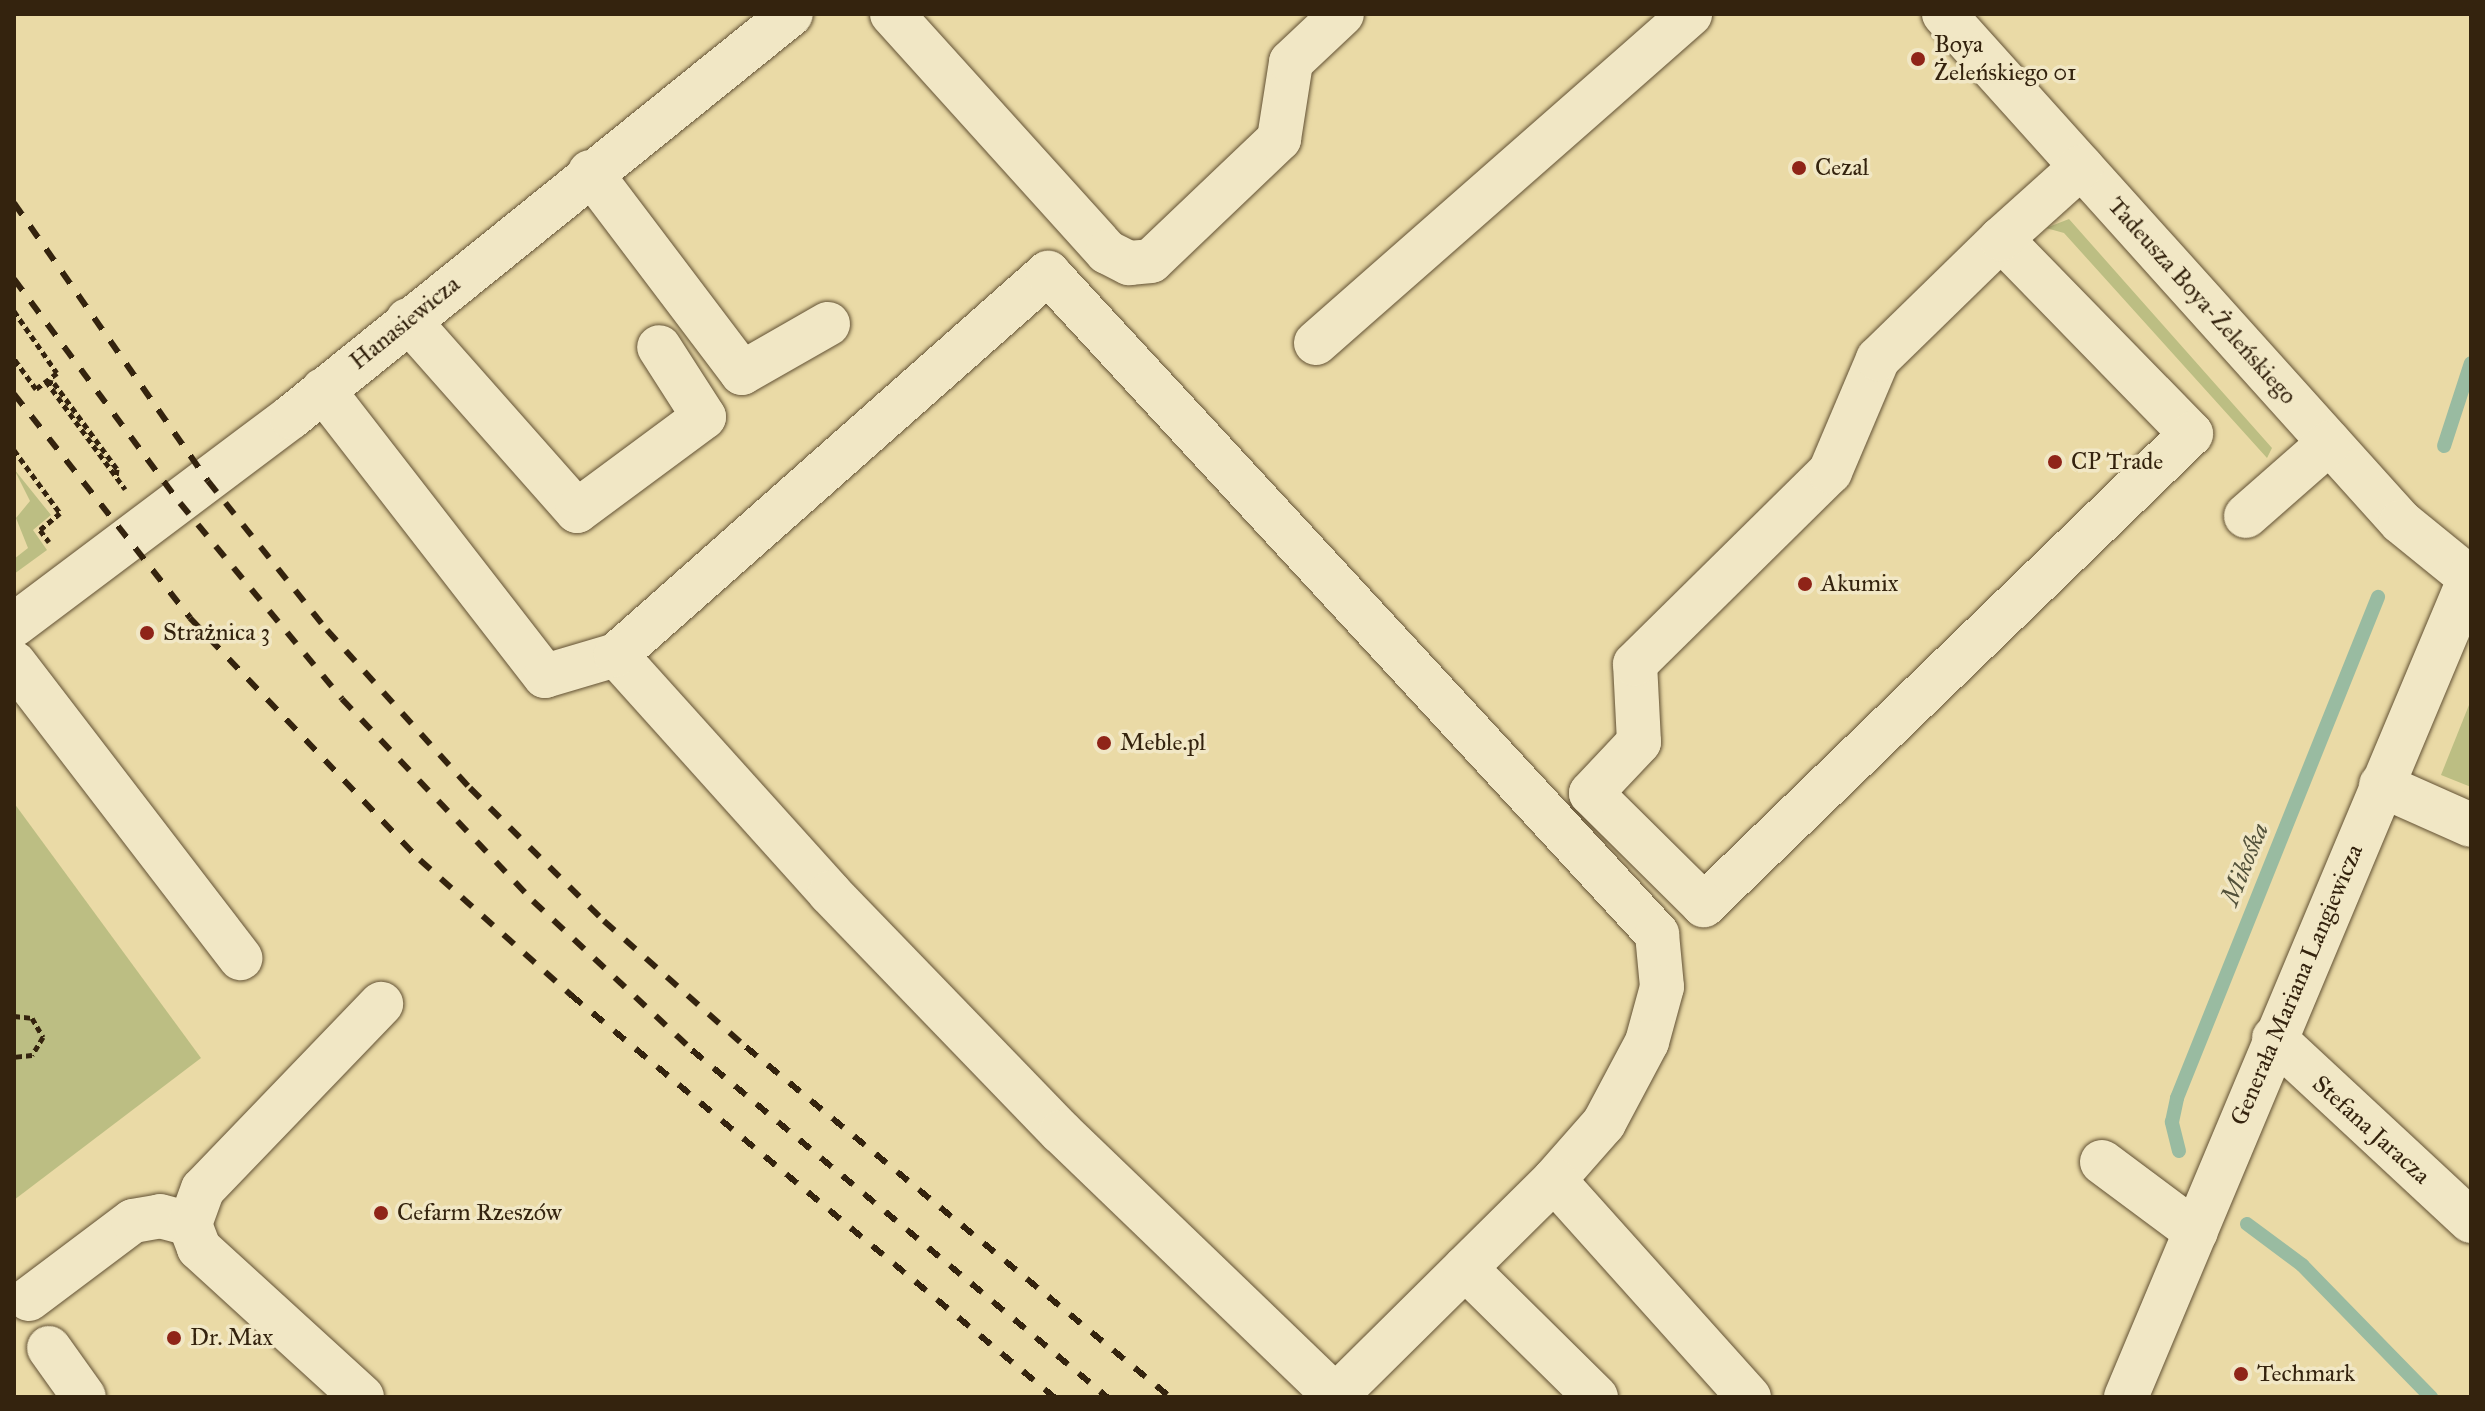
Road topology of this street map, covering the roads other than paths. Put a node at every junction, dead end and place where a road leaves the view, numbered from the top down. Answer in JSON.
{"nodes":[{"id":1,"x":791,"y":14,"type":"edge"},
{"id":2,"x":892,"y":14,"type":"edge"},
{"id":3,"x":1342,"y":14,"type":"edge"},
{"id":4,"x":1690,"y":14,"type":"edge"},
{"id":5,"x":1944,"y":14,"type":"edge"},
{"id":6,"x":2081,"y":167,"type":"junction"},
{"id":7,"x":590,"y":172,"type":"junction"},
{"id":8,"x":2001,"y":239,"type":"junction"},
{"id":9,"x":408,"y":320,"type":"junction"},
{"id":10,"x":828,"y":324,"type":"dead end"},
{"id":11,"x":1316,"y":343,"type":"dead end"},
{"id":12,"x":659,"y":347,"type":"dead end"},
{"id":13,"x":323,"y":390,"type":"junction"},
{"id":14,"x":2329,"y":443,"type":"junction"},
{"id":15,"x":2246,"y":516,"type":"dead end"},
{"id":16,"x":2470,"y":576,"type":"edge"},
{"id":17,"x":14,"y":625,"type":"edge"},
{"id":18,"x":616,"y":655,"type":"junction"},
{"id":19,"x":14,"y":663,"type":"edge"},
{"id":20,"x":2381,"y":785,"type":"junction"},
{"id":21,"x":2471,"y":825,"type":"edge"},
{"id":22,"x":240,"y":958,"type":"dead end"},
{"id":23,"x":381,"y":1004,"type":"dead end"},
{"id":24,"x":2274,"y":1038,"type":"junction"},
{"id":25,"x":2102,"y":1162,"type":"dead end"},
{"id":26,"x":1554,"y":1180,"type":"junction"},
{"id":27,"x":2471,"y":1221,"type":"edge"},
{"id":28,"x":190,"y":1224,"type":"junction"},
{"id":29,"x":2196,"y":1232,"type":"junction"},
{"id":30,"x":1465,"y":1268,"type":"junction"},
{"id":31,"x":29,"y":1299,"type":"dead end"},
{"id":32,"x":49,"y":1348,"type":"dead end"},
{"id":33,"x":84,"y":1397,"type":"edge"},
{"id":34,"x":362,"y":1397,"type":"edge"},
{"id":35,"x":1336,"y":1397,"type":"edge"},
{"id":36,"x":1596,"y":1397,"type":"edge"},
{"id":37,"x":1749,"y":1397,"type":"edge"},
{"id":38,"x":2126,"y":1397,"type":"edge"}],
"edges":[{"from":1,"to":7,"type":"street","name":"Hanasiewicza"},
{"from":2,"to":3,"type":"street"},
{"from":4,"to":11,"type":"street"},
{"from":5,"to":6,"type":"street","name":"Tadeusza Boya-Żeleńskiego"},
{"from":6,"to":8,"type":"street"},
{"from":6,"to":14,"type":"street","name":"Tadeusza Boya-Żeleńskiego"},
{"from":7,"to":9,"type":"street","name":"Hanasiewicza"},
{"from":7,"to":10,"type":"street"},
{"from":8,"to":8,"type":"street"},
{"from":9,"to":12,"type":"street"},
{"from":9,"to":13,"type":"street","name":"Hanasiewicza"},
{"from":13,"to":17,"type":"street","name":"Hanasiewicza"},
{"from":13,"to":18,"type":"street"},
{"from":14,"to":15,"type":"street"},
{"from":14,"to":16,"type":"street","name":"Tadeusza Boya-Żeleńskiego"},
{"from":16,"to":20,"type":"street","name":"Generała Mariana Langiewicza"},
{"from":18,"to":26,"type":"street"},
{"from":18,"to":35,"type":"street"},
{"from":19,"to":22,"type":"street"},
{"from":20,"to":21,"type":"street"},
{"from":20,"to":24,"type":"street","name":"Generała Mariana Langiewicza"},
{"from":23,"to":28,"type":"street"},
{"from":24,"to":27,"type":"street","name":"Stefana Jaracza"},
{"from":24,"to":29,"type":"street","name":"Generała Mariana Langiewicza"},
{"from":25,"to":29,"type":"street"},
{"from":26,"to":30,"type":"street"},
{"from":26,"to":37,"type":"street"},
{"from":28,"to":31,"type":"street"},
{"from":28,"to":34,"type":"street"},
{"from":29,"to":38,"type":"street","name":"Generała Mariana Langiewicza"},
{"from":30,"to":35,"type":"street"},
{"from":30,"to":36,"type":"street"},
{"from":32,"to":33,"type":"street"}]}
